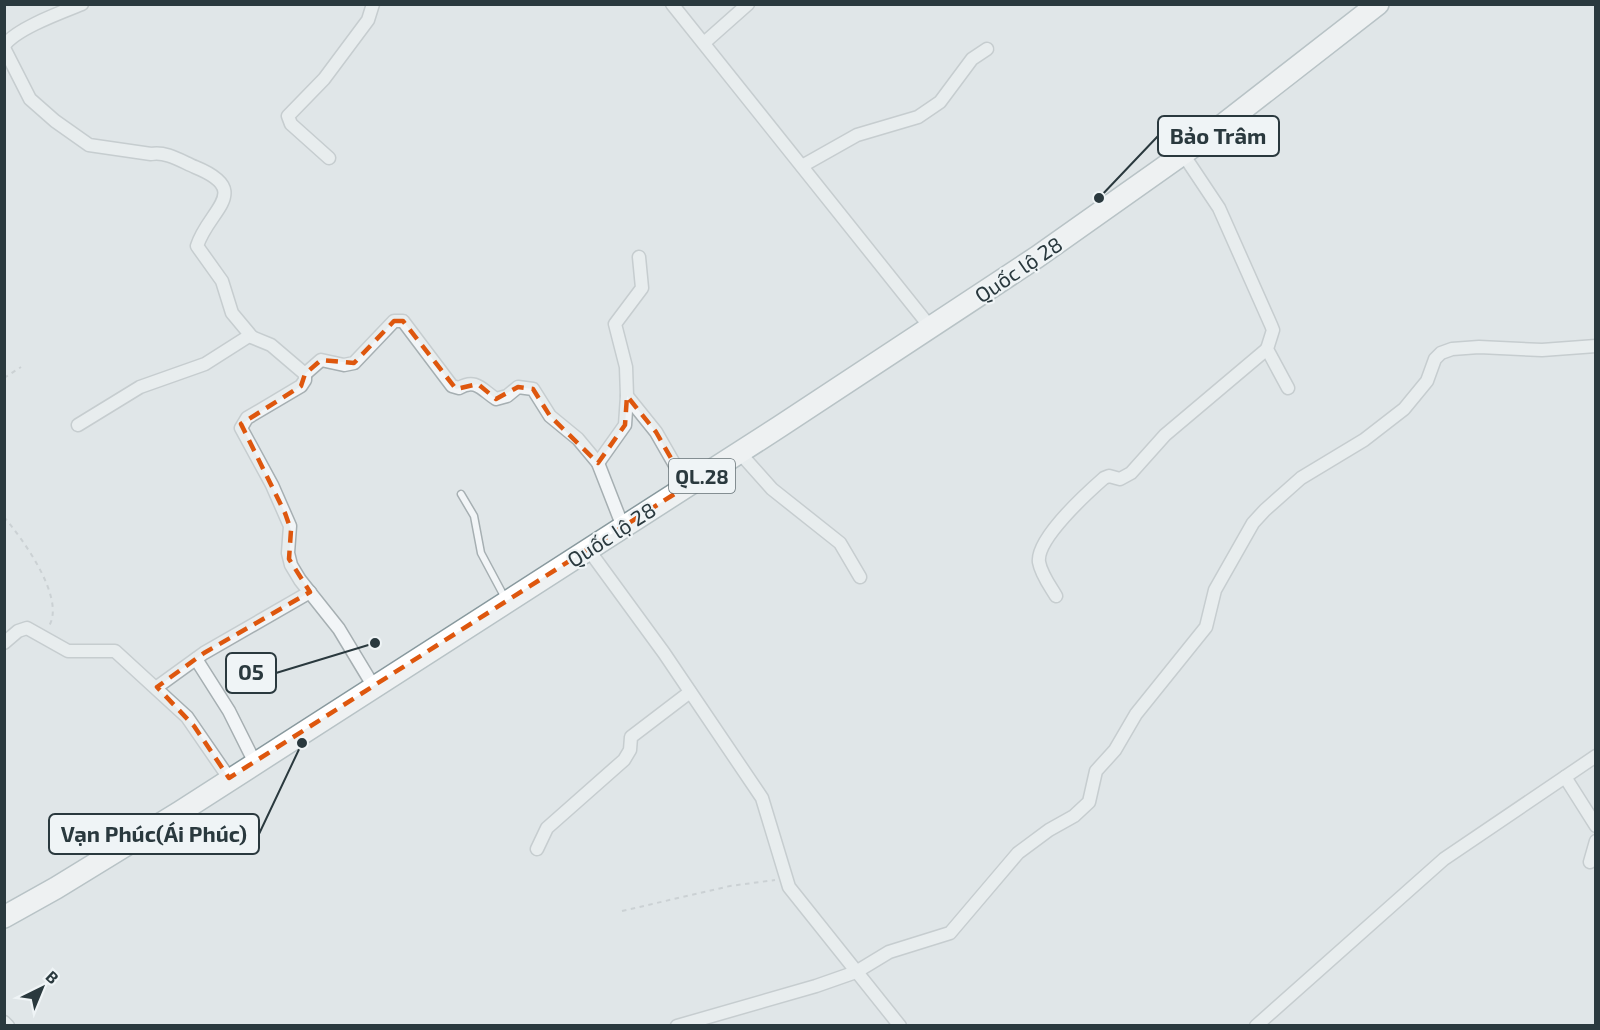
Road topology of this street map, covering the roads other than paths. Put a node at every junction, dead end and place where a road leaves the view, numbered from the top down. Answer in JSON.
{"nodes":[{"id":1,"x":82,"y":4,"type":"edge"},
{"id":2,"x":374,"y":4,"type":"edge"},
{"id":3,"x":672,"y":4,"type":"edge"},
{"id":4,"x":748,"y":4,"type":"edge"},
{"id":5,"x":1378,"y":4,"type":"edge"},
{"id":6,"x":704,"y":43,"type":"junction"},
{"id":7,"x":4,"y":47,"type":"edge"},
{"id":8,"x":987,"y":49,"type":"dead end"},
{"id":9,"x":1184,"y":154,"type":"junction"},
{"id":10,"x":329,"y":158,"type":"dead end"},
{"id":11,"x":802,"y":165,"type":"junction"},
{"id":12,"x":639,"y":257,"type":"dead end"},
{"id":13,"x":932,"y":328,"type":"junction"},
{"id":14,"x":252,"y":337,"type":"junction"},
{"id":15,"x":1596,"y":346,"type":"edge"},
{"id":16,"x":1267,"y":349,"type":"junction"},
{"id":17,"x":305,"y":374,"type":"junction"},
{"id":18,"x":1288,"y":388,"type":"dead end"},
{"id":19,"x":627,"y":396,"type":"junction"},
{"id":20,"x":78,"y":425,"type":"dead end"},
{"id":21,"x":739,"y":452,"type":"junction"},
{"id":22,"x":598,"y":463,"type":"junction"},
{"id":23,"x":687,"y":486,"type":"junction"},
{"id":24,"x":461,"y":494,"type":"dead end"},
{"id":25,"x":623,"y":527,"type":"junction"},
{"id":26,"x":588,"y":549,"type":"junction"},
{"id":27,"x":860,"y":577,"type":"dead end"},
{"id":28,"x":310,"y":592,"type":"junction"},
{"id":29,"x":1056,"y":596,"type":"dead end"},
{"id":30,"x":506,"y":601,"type":"junction"},
{"id":31,"x":4,"y":643,"type":"edge"},
{"id":32,"x":196,"y":658,"type":"junction"},
{"id":33,"x":157,"y":687,"type":"junction"},
{"id":34,"x":374,"y":687,"type":"junction"},
{"id":35,"x":690,"y":692,"type":"junction"},
{"id":36,"x":1596,"y":756,"type":"edge"},
{"id":37,"x":255,"y":763,"type":"junction"},
{"id":38,"x":1565,"y":777,"type":"junction"},
{"id":39,"x":229,"y":778,"type":"junction"},
{"id":40,"x":1596,"y":826,"type":"edge"},
{"id":41,"x":1596,"y":841,"type":"edge"},
{"id":42,"x":537,"y":849,"type":"dead end"},
{"id":43,"x":1590,"y":862,"type":"dead end"},
{"id":44,"x":4,"y":916,"type":"edge"},
{"id":45,"x":856,"y":972,"type":"junction"},
{"id":46,"x":4,"y":1022,"type":"edge"},
{"id":47,"x":8,"y":1026,"type":"edge"},
{"id":48,"x":677,"y":1026,"type":"edge"},
{"id":49,"x":900,"y":1026,"type":"edge"},
{"id":50,"x":1256,"y":1026,"type":"edge"}],
"edges":[{"from":1,"to":7,"type":"street"},
{"from":2,"to":10,"type":"street"},
{"from":3,"to":6,"type":"street"},
{"from":4,"to":6,"type":"street"},
{"from":5,"to":9,"type":"highway","name":"Quốc lộ 28","number":"QL.28"},
{"from":6,"to":11,"type":"street"},
{"from":7,"to":14,"type":"street"},
{"from":8,"to":11,"type":"street"},
{"from":9,"to":13,"type":"highway","name":"Quốc lộ 28","number":"QL.28"},
{"from":9,"to":16,"type":"street"},
{"from":11,"to":13,"type":"street"},
{"from":12,"to":19,"type":"street"},
{"from":13,"to":21,"type":"highway","name":"Quốc lộ 28","number":"QL.28"},
{"from":14,"to":17,"type":"street"},
{"from":14,"to":20,"type":"street"},
{"from":15,"to":45,"type":"street"},
{"from":16,"to":18,"type":"street"},
{"from":16,"to":29,"type":"street"},
{"from":17,"to":22,"type":"street"},
{"from":17,"to":28,"type":"street"},
{"from":19,"to":22,"type":"street"},
{"from":19,"to":23,"type":"street"},
{"from":21,"to":23,"type":"highway","name":"Quốc lộ 28","number":"QL.28"},
{"from":21,"to":27,"type":"street"},
{"from":22,"to":25,"type":"street"},
{"from":23,"to":25,"type":"highway","name":"Quốc lộ 28","number":"QL.28"},
{"from":24,"to":30,"type":"lane"},
{"from":25,"to":26,"type":"highway","name":"Quốc lộ 28","number":"QL.28"},
{"from":26,"to":30,"type":"highway","name":"Quốc lộ 28","number":"QL.28"},
{"from":26,"to":35,"type":"street"},
{"from":28,"to":32,"type":"street"},
{"from":28,"to":34,"type":"street"},
{"from":30,"to":34,"type":"highway","name":"Quốc lộ 28","number":"QL.28"},
{"from":31,"to":33,"type":"street"},
{"from":32,"to":33,"type":"street"},
{"from":32,"to":37,"type":"street"},
{"from":33,"to":39,"type":"street"},
{"from":34,"to":37,"type":"highway","name":"Quốc lộ 28","number":"QL.28"},
{"from":35,"to":42,"type":"street"},
{"from":35,"to":45,"type":"street"},
{"from":36,"to":38,"type":"street"},
{"from":37,"to":39,"type":"highway","name":"Quốc lộ 28","number":"QL.28"},
{"from":38,"to":40,"type":"street"},
{"from":38,"to":50,"type":"street"},
{"from":39,"to":44,"type":"highway","name":"Quốc lộ 28","number":"QL.28"},
{"from":41,"to":43,"type":"street"},
{"from":45,"to":48,"type":"street"},
{"from":45,"to":49,"type":"street"},
{"from":46,"to":47,"type":"street"}]}
